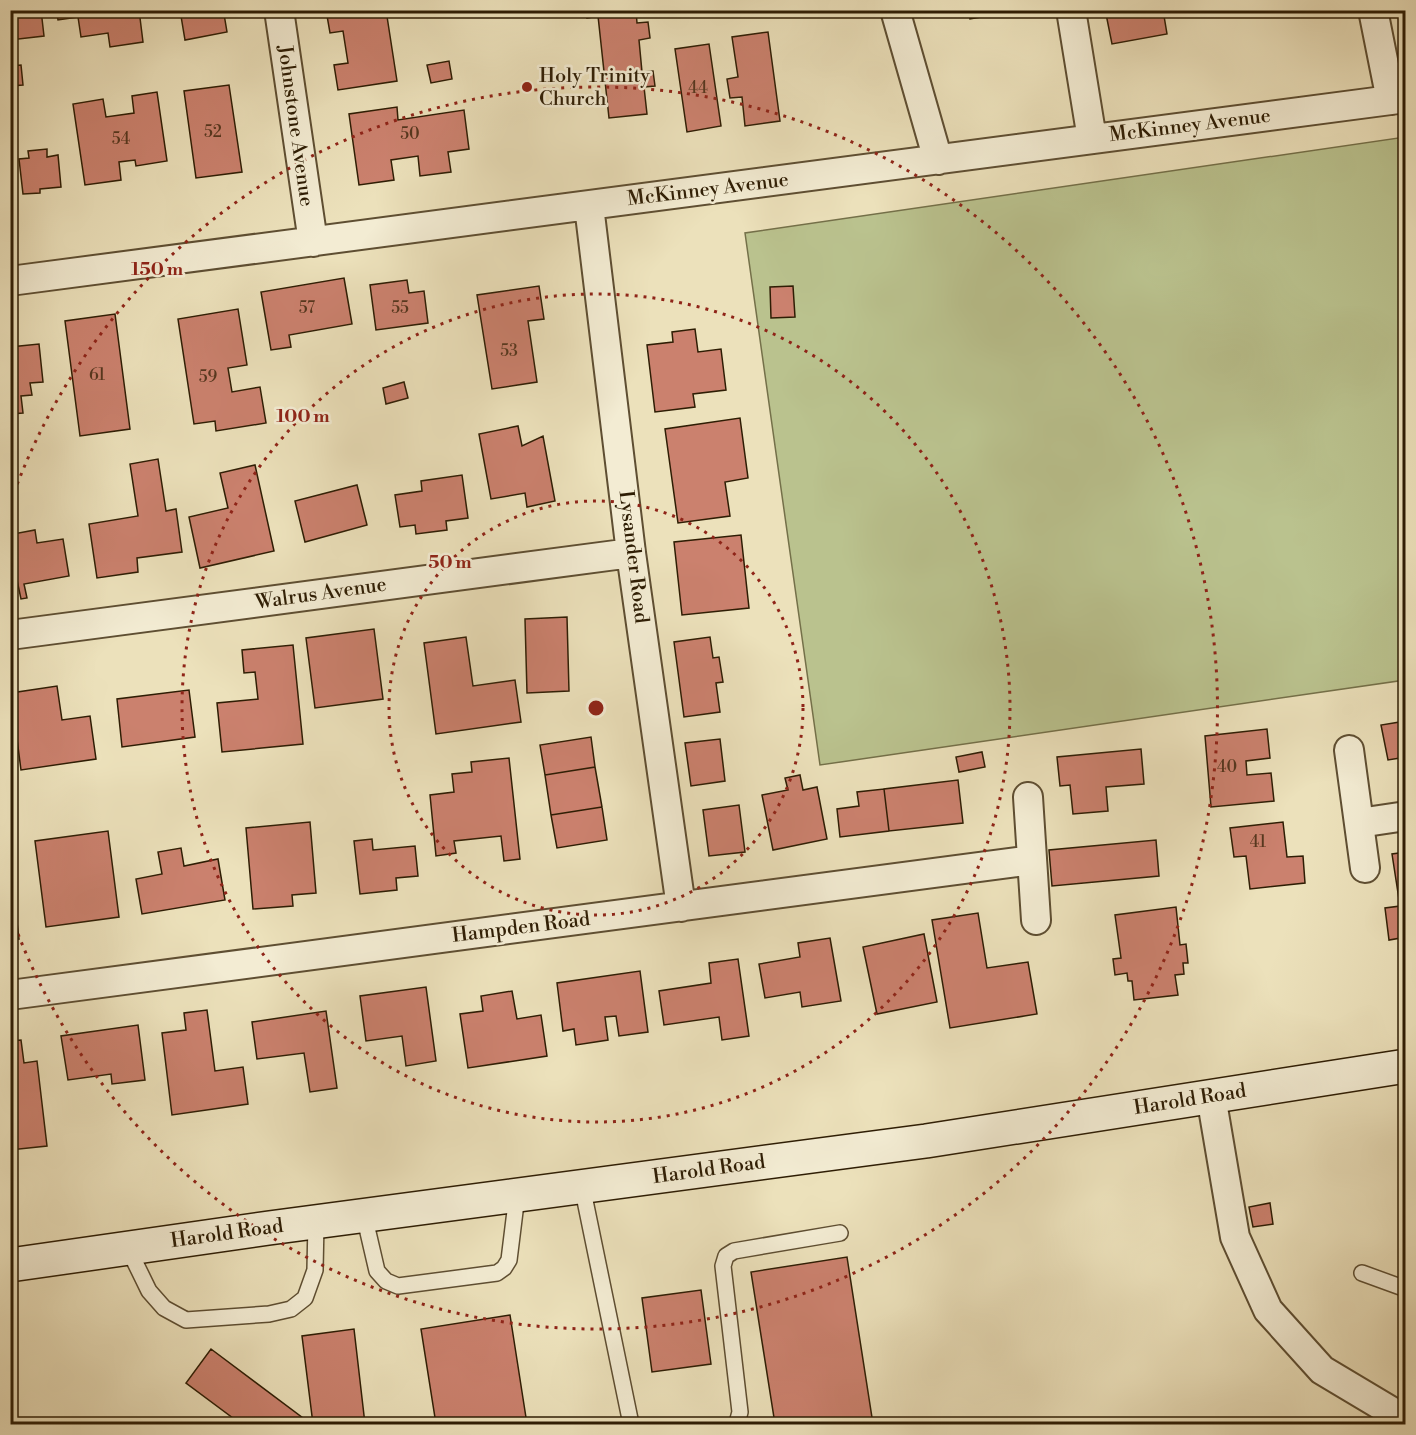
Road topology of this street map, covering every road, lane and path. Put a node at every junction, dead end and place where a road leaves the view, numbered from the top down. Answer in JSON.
{"nodes":[{"id":1,"x":279,"y":10,"type":"edge"},
{"id":2,"x":896,"y":10,"type":"edge"},
{"id":3,"x":1071,"y":10,"type":"edge"},
{"id":4,"x":1373,"y":10,"type":"edge"},
{"id":5,"x":1398,"y":99,"type":"edge"},
{"id":6,"x":1092,"y":139,"type":"junction"},
{"id":7,"x":938,"y":160,"type":"junction"},
{"id":8,"x":589,"y":206,"type":"junction"},
{"id":9,"x":313,"y":242,"type":"junction"},
{"id":10,"x":10,"y":281,"type":"edge"},
{"id":11,"x":631,"y":553,"type":"junction"},
{"id":12,"x":10,"y":635,"type":"edge"},
{"id":13,"x":1349,"y":750,"type":"dead end"},
{"id":14,"x":1028,"y":797,"type":"dead end"},
{"id":15,"x":1406,"y":816,"type":"edge"},
{"id":16,"x":1359,"y":823,"type":"junction"},
{"id":17,"x":1032,"y":860,"type":"junction"},
{"id":18,"x":1365,"y":868,"type":"dead end"},
{"id":19,"x":681,"y":907,"type":"junction"},
{"id":20,"x":1036,"y":920,"type":"dead end"},
{"id":21,"x":10,"y":995,"type":"edge"},
{"id":22,"x":1406,"y":1066,"type":"edge"},
{"id":23,"x":1211,"y":1096,"type":"junction"},
{"id":24,"x":582,"y":1186,"type":"junction"},
{"id":25,"x":517,"y":1195,"type":"junction"},
{"id":26,"x":364,"y":1215,"type":"junction"},
{"id":27,"x":316,"y":1222,"type":"junction"},
{"id":28,"x":840,"y":1233,"type":"dead end"},
{"id":29,"x":128,"y":1248,"type":"junction"},
{"id":30,"x":10,"y":1265,"type":"edge"},
{"id":31,"x":1362,"y":1273,"type":"dead end"},
{"id":32,"x":1406,"y":1289,"type":"edge"},
{"id":33,"x":1406,"y":1416,"type":"edge"},
{"id":34,"x":631,"y":1425,"type":"edge"},
{"id":35,"x":735,"y":1425,"type":"edge"}],
"edges":[{"from":1,"to":9,"type":"street","name":"Johnstone Avenue"},
{"from":2,"to":7,"type":"street"},
{"from":3,"to":6,"type":"street"},
{"from":4,"to":5,"type":"street"},
{"from":5,"to":6,"type":"street","name":"McKinney Avenue"},
{"from":6,"to":7,"type":"street","name":"McKinney Avenue"},
{"from":7,"to":8,"type":"street","name":"McKinney Avenue"},
{"from":8,"to":9,"type":"street","name":"McKinney Avenue"},
{"from":8,"to":11,"type":"street","name":"Lysander Road"},
{"from":9,"to":10,"type":"street","name":"McKinney Avenue"},
{"from":11,"to":12,"type":"street","name":"Walrus Avenue"},
{"from":11,"to":19,"type":"street","name":"Lysander Road"},
{"from":13,"to":16,"type":"street"},
{"from":14,"to":17,"type":"street"},
{"from":15,"to":16,"type":"street"},
{"from":16,"to":18,"type":"street"},
{"from":17,"to":19,"type":"street","name":"Hampden Road"},
{"from":17,"to":20,"type":"street"},
{"from":19,"to":21,"type":"street","name":"Hampden Road"},
{"from":22,"to":23,"type":"main road","name":"Harold Road"},
{"from":23,"to":24,"type":"main road","name":"Harold Road"},
{"from":23,"to":33,"type":"street"},
{"from":24,"to":25,"type":"main road","name":"Harold Road"},
{"from":24,"to":34,"type":"lane"},
{"from":25,"to":26,"type":"main road","name":"Harold Road"},
{"from":25,"to":26,"type":"lane"},
{"from":26,"to":27,"type":"main road","name":"Harold Road"},
{"from":27,"to":29,"type":"main road","name":"Harold Road"},
{"from":27,"to":29,"type":"lane"},
{"from":28,"to":35,"type":"lane"},
{"from":29,"to":30,"type":"main road","name":"Harold Road"},
{"from":31,"to":32,"type":"lane"}]}
